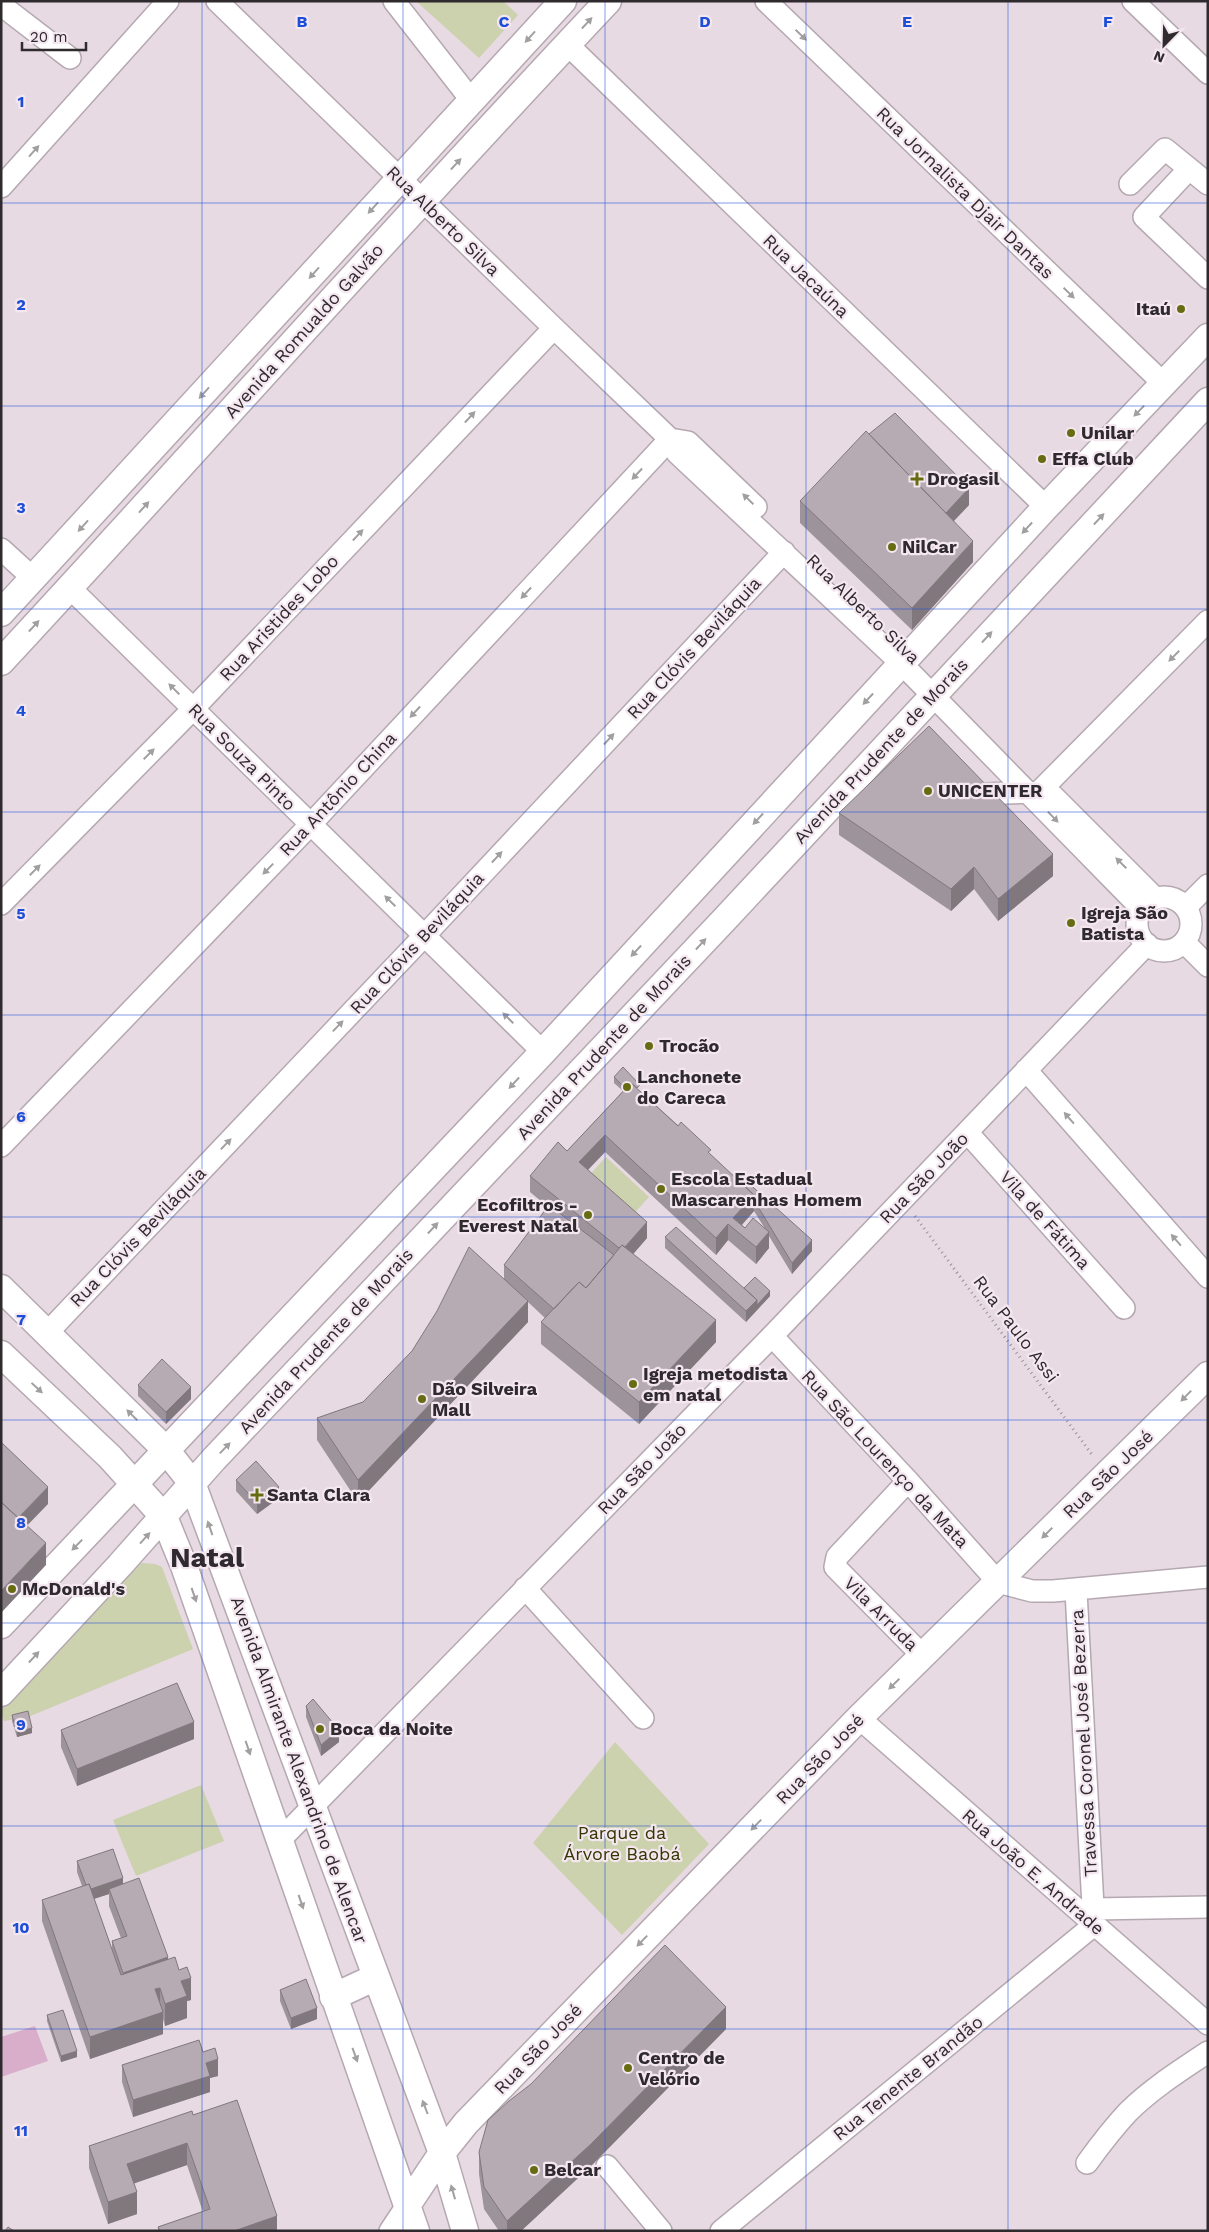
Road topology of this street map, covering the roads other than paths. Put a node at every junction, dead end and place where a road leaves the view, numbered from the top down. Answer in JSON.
{"nodes":[{"id":1,"x":168,"y":1,"type":"edge"},
{"id":2,"x":217,"y":1,"type":"edge"},
{"id":3,"x":394,"y":1,"type":"edge"},
{"id":4,"x":563,"y":1,"type":"edge"},
{"id":5,"x":608,"y":1,"type":"edge"},
{"id":6,"x":766,"y":1,"type":"edge"},
{"id":7,"x":1133,"y":1,"type":"edge"},
{"id":8,"x":1,"y":4,"type":"edge"},
{"id":9,"x":567,"y":44,"type":"junction"},
{"id":10,"x":70,"y":58,"type":"dead end"},
{"id":11,"x":1208,"y":73,"type":"edge"},
{"id":12,"x":472,"y":101,"type":"junction"},
{"id":13,"x":1189,"y":169,"type":"junction"},
{"id":14,"x":400,"y":179,"type":"junction"},
{"id":15,"x":1130,"y":184,"type":"dead end"},
{"id":16,"x":1208,"y":184,"type":"edge"},
{"id":17,"x":1,"y":187,"type":"edge"},
{"id":18,"x":422,"y":200,"type":"junction"},
{"id":19,"x":1208,"y":278,"type":"edge"},
{"id":20,"x":554,"y":328,"type":"junction"},
{"id":21,"x":1208,"y":336,"type":"edge"},
{"id":22,"x":1164,"y":384,"type":"junction"},
{"id":23,"x":1208,"y":401,"type":"edge"},
{"id":24,"x":670,"y":438,"type":"junction"},
{"id":25,"x":1046,"y":507,"type":"junction"},
{"id":26,"x":1,"y":549,"type":"edge"},
{"id":27,"x":784,"y":552,"type":"junction"},
{"id":28,"x":34,"y":579,"type":"junction"},
{"id":29,"x":70,"y":588,"type":"junction"},
{"id":30,"x":1,"y":613,"type":"edge"},
{"id":31,"x":1208,"y":621,"type":"edge"},
{"id":32,"x":906,"y":659,"type":"junction"},
{"id":33,"x":1,"y":662,"type":"edge"},
{"id":34,"x":937,"y":690,"type":"junction"},
{"id":35,"x":193,"y":709,"type":"junction"},
{"id":36,"x":1036,"y":792,"type":"junction"},
{"id":37,"x":949,"y":796,"type":"edge"},
{"id":38,"x":311,"y":824,"type":"junction"},
{"id":39,"x":1208,"y":885,"type":"edge"},
{"id":40,"x":1148,"y":903,"type":"junction"},
{"id":41,"x":1,"y":904,"type":"edge"},
{"id":42,"x":1186,"y":907,"type":"junction"},
{"id":43,"x":425,"y":935,"type":"junction"},
{"id":44,"x":1184,"y":942,"type":"junction"},
{"id":45,"x":1147,"y":944,"type":"junction"},
{"id":46,"x":1208,"y":966,"type":"edge"},
{"id":47,"x":543,"y":1052,"type":"junction"},
{"id":48,"x":1026,"y":1070,"type":"junction"},
{"id":49,"x":967,"y":1132,"type":"junction"},
{"id":50,"x":1,"y":1146,"type":"edge"},
{"id":51,"x":1208,"y":1277,"type":"edge"},
{"id":52,"x":1,"y":1288,"type":"edge"},
{"id":53,"x":1124,"y":1308,"type":"dead end"},
{"id":54,"x":48,"y":1332,"type":"junction"},
{"id":55,"x":772,"y":1336,"type":"junction"},
{"id":56,"x":1,"y":1354,"type":"edge"},
{"id":57,"x":1208,"y":1375,"type":"edge"},
{"id":58,"x":166,"y":1450,"type":"junction"},
{"id":59,"x":908,"y":1482,"type":"junction"},
{"id":60,"x":134,"y":1484,"type":"junction"},
{"id":61,"x":192,"y":1484,"type":"junction"},
{"id":62,"x":164,"y":1517,"type":"junction"},
{"id":63,"x":1208,"y":1577,"type":"edge"},
{"id":64,"x":998,"y":1582,"type":"junction"},
{"id":65,"x":525,"y":1588,"type":"junction"},
{"id":66,"x":1076,"y":1591,"type":"junction"},
{"id":67,"x":4,"y":1617,"type":"edge"},
{"id":68,"x":923,"y":1656,"type":"junction"},
{"id":69,"x":1,"y":1693,"type":"edge"},
{"id":70,"x":643,"y":1718,"type":"dead end"},
{"id":71,"x":859,"y":1718,"type":"junction"},
{"id":72,"x":312,"y":1806,"type":"junction"},
{"id":73,"x":280,"y":1840,"type":"junction"},
{"id":74,"x":1208,"y":1907,"type":"edge"},
{"id":75,"x":1094,"y":1917,"type":"junction"},
{"id":76,"x":376,"y":1977,"type":"junction"},
{"id":77,"x":333,"y":1996,"type":"junction"},
{"id":78,"x":1208,"y":2024,"type":"edge"},
{"id":79,"x":1208,"y":2052,"type":"edge"},
{"id":80,"x":442,"y":2153,"type":"junction"},
{"id":81,"x":1087,"y":2163,"type":"dead end"},
{"id":82,"x":607,"y":2166,"type":"dead end"},
{"id":83,"x":408,"y":2204,"type":"junction"},
{"id":84,"x":390,"y":2231,"type":"edge"},
{"id":85,"x":416,"y":2231,"type":"edge"},
{"id":86,"x":465,"y":2231,"type":"edge"},
{"id":87,"x":661,"y":2231,"type":"edge"},
{"id":88,"x":720,"y":2231,"type":"edge"}],
"edges":[{"from":17,"to":1,"type":"street","one_way":true},
{"from":2,"to":14,"type":"street","name":"Rua Alberto Silva"},
{"from":3,"to":12,"type":"street"},
{"from":4,"to":12,"type":"main road","name":"Avenida Romualdo Galvão","one_way":true},
{"from":9,"to":5,"type":"main road","name":"Avenida Romualdo Galvão","one_way":true},
{"from":6,"to":22,"type":"street","name":"Rua Jornalista Djair Dantas","one_way":true},
{"from":7,"to":11,"type":"street"},
{"from":8,"to":10,"type":"street"},
{"from":18,"to":9,"type":"main road","name":"Avenida Romualdo Galvão","one_way":true},
{"from":9,"to":25,"type":"street","name":"Rua Jacaúna"},
{"from":12,"to":14,"type":"main road","name":"Avenida Romualdo Galvão"},
{"from":13,"to":15,"type":"street"},
{"from":13,"to":16,"type":"street"},
{"from":13,"to":19,"type":"street"},
{"from":14,"to":18,"type":"street","name":"Rua Alberto Silva"},
{"from":14,"to":28,"type":"main road","name":"Avenida Romualdo Galvão","one_way":true},
{"from":18,"to":20,"type":"street","name":"Rua Alberto Silva"},
{"from":29,"to":18,"type":"main road","name":"Avenida Romualdo Galvão","one_way":true},
{"from":20,"to":24,"type":"street","name":"Rua Alberto Silva"},
{"from":35,"to":20,"type":"street","name":"Rua Aristides Lobo","one_way":true},
{"from":21,"to":22,"type":"main road"},
{"from":22,"to":25,"type":"main road","one_way":true},
{"from":34,"to":23,"type":"main road","name":"Avenida Prudente de Morais","one_way":true},
{"from":24,"to":27,"type":"street","name":"Rua Alberto Silva"},
{"from":32,"to":24,"type":"street","name":"Rua Alberto Silva","one_way":true},
{"from":24,"to":38,"type":"street","name":"Rua Antônio China","one_way":true},
{"from":25,"to":32,"type":"main road","one_way":true},
{"from":26,"to":28,"type":"street"},
{"from":27,"to":32,"type":"street","name":"Rua Alberto Silva"},
{"from":43,"to":27,"type":"street","name":"Rua Clóvis Beviláquia","one_way":true},
{"from":28,"to":30,"type":"main road","name":"Avenida Romualdo Galvão"},
{"from":33,"to":29,"type":"main road","name":"Avenida Romualdo Galvão","one_way":true},
{"from":35,"to":29,"type":"street","name":"Rua Souza Pinto","one_way":true},
{"from":31,"to":36,"type":"street","one_way":true},
{"from":32,"to":34,"type":"street","name":"Rua Alberto Silva"},
{"from":32,"to":47,"type":"main road","one_way":true},
{"from":34,"to":36,"type":"street","name":"Rua Alberto Silva"},
{"from":61,"to":34,"type":"main road","name":"Avenida Prudente de Morais","one_way":true},
{"from":35,"to":38,"type":"street","name":"Rua Souza Pinto"},
{"from":41,"to":35,"type":"street","name":"Rua Aristides Lobo","one_way":true},
{"from":36,"to":37,"type":"street"},
{"from":36,"to":40,"type":"street","name":"Rua Alberto Silva"},
{"from":43,"to":38,"type":"street","name":"Rua Souza Pinto","one_way":true},
{"from":38,"to":50,"type":"street","name":"Rua Antônio China","one_way":true},
{"from":39,"to":42,"type":"street"},
{"from":40,"to":42,"type":"street"},
{"from":40,"to":45,"type":"street"},
{"from":42,"to":44,"type":"street"},
{"from":47,"to":43,"type":"street","name":"Rua Souza Pinto","one_way":true},
{"from":54,"to":43,"type":"street","name":"Rua Clóvis Beviláquia","one_way":true},
{"from":44,"to":45,"type":"street"},
{"from":44,"to":46,"type":"street"},
{"from":45,"to":48,"type":"street","name":"Rua São João"},
{"from":47,"to":58,"type":"main road","one_way":true},
{"from":48,"to":49,"type":"street","name":"Rua São João"},
{"from":51,"to":48,"type":"street","one_way":true},
{"from":49,"to":53,"type":"street","name":"Vila de Fátima"},
{"from":49,"to":55,"type":"street","name":"Rua São João"},
{"from":52,"to":54,"type":"main road","name":"Avenida Almirante Alexandrino de Alencar"},
{"from":58,"to":54,"type":"main road","name":"Avenida Almirante Alexandrino de Alencar","one_way":true},
{"from":55,"to":59,"type":"street","name":"Rua São Lourenço da Mata"},
{"from":55,"to":65,"type":"street","name":"Rua São João"},
{"from":56,"to":60,"type":"main road","one_way":true},
{"from":57,"to":64,"type":"main road","name":"Rua São José","one_way":true},
{"from":58,"to":60,"type":"main road"},
{"from":58,"to":61,"type":"main road","name":"Avenida Almirante Alexandrino de Alencar"},
{"from":59,"to":64,"type":"street","name":"Rua São Lourenço da Mata"},
{"from":59,"to":68,"type":"street","name":"Vila Arruda"},
{"from":60,"to":62,"type":"main road"},
{"from":60,"to":67,"type":"main road","one_way":true},
{"from":61,"to":62,"type":"main road","name":"Avenida Prudente de Morais"},
{"from":72,"to":61,"type":"main road","name":"Avenida Almirante Alexandrino de Alencar","one_way":true},
{"from":69,"to":62,"type":"main road","name":"Avenida Prudente de Morais","one_way":true},
{"from":62,"to":73,"type":"main road","one_way":true},
{"from":63,"to":66,"type":"street"},
{"from":64,"to":66,"type":"street"},
{"from":64,"to":68,"type":"main road","name":"Rua São José"},
{"from":65,"to":70,"type":"street"},
{"from":65,"to":72,"type":"street","name":"Rua São João"},
{"from":66,"to":75,"type":"street","name":"Travessa Coronel José Bezerra"},
{"from":68,"to":71,"type":"main road","name":"Rua São José","one_way":true},
{"from":71,"to":75,"type":"street","name":"Rua João E. Andrade"},
{"from":71,"to":80,"type":"main road","name":"Rua São José","one_way":true},
{"from":72,"to":73,"type":"street","name":"Rua São João"},
{"from":72,"to":76,"type":"main road","name":"Avenida Almirante Alexandrino de Alencar"},
{"from":73,"to":77,"type":"main road","one_way":true},
{"from":74,"to":75,"type":"street"},
{"from":75,"to":78,"type":"street","name":"Rua João E. Andrade"},
{"from":75,"to":88,"type":"street","name":"Rua Tenente Brandão"},
{"from":76,"to":77,"type":"main road"},
{"from":80,"to":76,"type":"main road","name":"Avenida Almirante Alexandrino de Alencar","one_way":true},
{"from":77,"to":83,"type":"main road","one_way":true},
{"from":79,"to":81,"type":"street"},
{"from":80,"to":83,"type":"main road","name":"Rua São José"},
{"from":86,"to":80,"type":"main road","name":"Avenida Almirante Alexandrino de Alencar","one_way":true},
{"from":82,"to":87,"type":"street"},
{"from":83,"to":84,"type":"street"},
{"from":83,"to":85,"type":"main road"}]}
